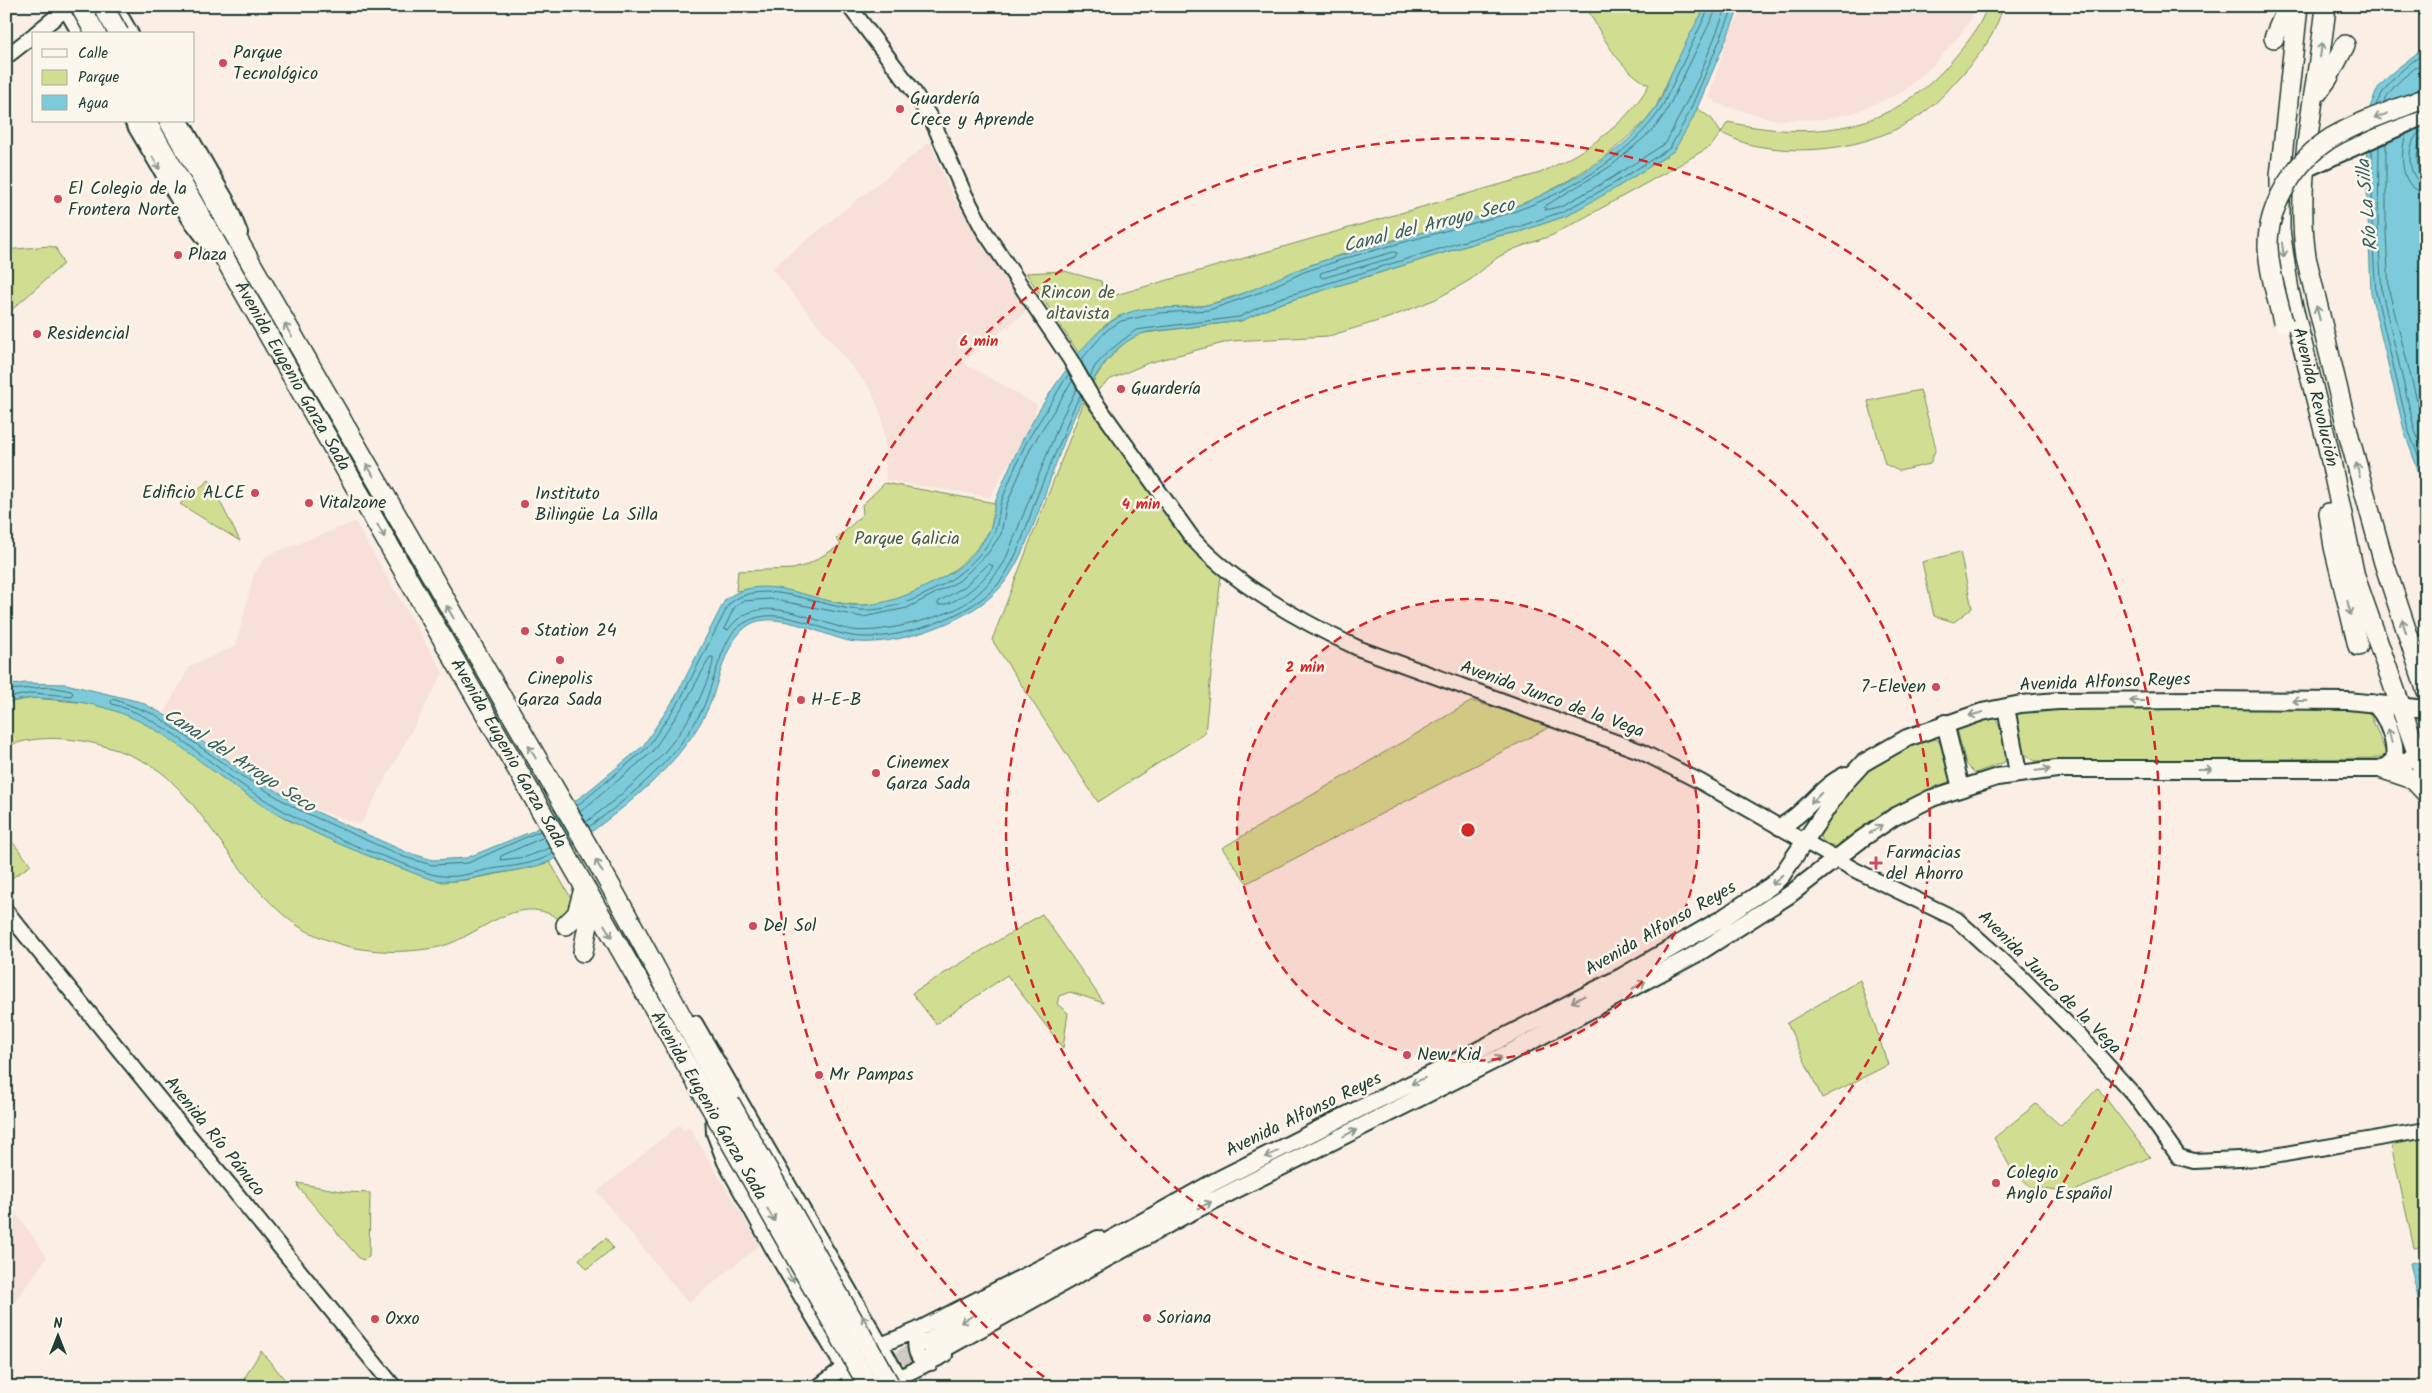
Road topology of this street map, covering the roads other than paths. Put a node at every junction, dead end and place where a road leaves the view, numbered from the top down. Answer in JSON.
{"nodes":[{"id":1,"x":103,"y":6,"type":"edge"},
{"id":2,"x":115,"y":6,"type":"edge"},
{"id":3,"x":848,"y":6,"type":"edge"},
{"id":4,"x":2288,"y":6,"type":"edge"},
{"id":5,"x":2298,"y":6,"type":"edge"},
{"id":6,"x":2326,"y":6,"type":"edge"},
{"id":7,"x":70,"y":7,"type":"edge"},
{"id":8,"x":37,"y":32,"type":"edge"},
{"id":9,"x":79,"y":32,"type":"edge"},
{"id":10,"x":94,"y":32,"type":"edge"},
{"id":11,"x":99,"y":32,"type":"edge"},
{"id":12,"x":125,"y":32,"type":"edge"},
{"id":13,"x":125,"y":32,"type":"edge"},
{"id":14,"x":126,"y":32,"type":"edge"},
{"id":15,"x":32,"y":36,"type":"edge"},
{"id":16,"x":2274,"y":38,"type":"dead end"},
{"id":17,"x":2345,"y":46,"type":"dead end"},
{"id":18,"x":6,"y":57,"type":"edge"},
{"id":19,"x":2315,"y":95,"type":"junction"},
{"id":20,"x":2288,"y":97,"type":"junction"},
{"id":21,"x":2426,"y":98,"type":"edge"},
{"id":22,"x":2426,"y":115,"type":"edge"},
{"id":23,"x":133,"y":122,"type":"edge"},
{"id":24,"x":147,"y":122,"type":"edge"},
{"id":25,"x":170,"y":122,"type":"edge"},
{"id":26,"x":182,"y":122,"type":"edge"},
{"id":27,"x":2313,"y":136,"type":"junction"},
{"id":28,"x":2351,"y":150,"type":"junction"},
{"id":29,"x":2305,"y":169,"type":"junction"},
{"id":30,"x":245,"y":256,"type":"junction"},
{"id":31,"x":226,"y":262,"type":"junction"},
{"id":32,"x":2332,"y":526,"type":"junction"},
{"id":33,"x":2355,"y":577,"type":"junction"},
{"id":34,"x":2358,"y":646,"type":"dead end"},
{"id":35,"x":2426,"y":688,"type":"edge"},
{"id":36,"x":2372,"y":703,"type":"junction"},
{"id":37,"x":2006,"y":707,"type":"junction"},
{"id":38,"x":2401,"y":708,"type":"junction"},
{"id":39,"x":2426,"y":709,"type":"edge"},
{"id":40,"x":1945,"y":723,"type":"junction"},
{"id":41,"x":2422,"y":749,"type":"edge"},
{"id":42,"x":2383,"y":768,"type":"junction"},
{"id":43,"x":1853,"y":772,"type":"junction"},
{"id":44,"x":2018,"y":773,"type":"junction"},
{"id":45,"x":2426,"y":778,"type":"edge"},
{"id":46,"x":1961,"y":788,"type":"junction"},
{"id":47,"x":2426,"y":793,"type":"edge"},
{"id":48,"x":1780,"y":826,"type":"junction"},
{"id":49,"x":1806,"y":841,"type":"junction"},
{"id":50,"x":1837,"y":859,"type":"junction"},
{"id":51,"x":588,"y":896,"type":"junction"},
{"id":52,"x":6,"y":911,"type":"edge"},
{"id":53,"x":566,"y":925,"type":"dead end"},
{"id":54,"x":583,"y":952,"type":"dead end"},
{"id":55,"x":673,"y":1001,"type":"junction"},
{"id":56,"x":713,"y":1112,"type":"junction"},
{"id":57,"x":2426,"y":1130,"type":"edge"},
{"id":58,"x":1147,"y":1219,"type":"junction"},
{"id":59,"x":846,"y":1288,"type":"junction"},
{"id":60,"x":806,"y":1303,"type":"junction"},
{"id":61,"x":881,"y":1345,"type":"junction"},
{"id":62,"x":926,"y":1348,"type":"junction"},
{"id":63,"x":862,"y":1356,"type":"junction"},
{"id":64,"x":843,"y":1368,"type":"junction"},
{"id":65,"x":898,"y":1385,"type":"edge"},
{"id":66,"x":394,"y":1387,"type":"edge"},
{"id":67,"x":818,"y":1387,"type":"edge"},
{"id":68,"x":855,"y":1387,"type":"edge"},
{"id":69,"x":869,"y":1387,"type":"edge"},
{"id":70,"x":881,"y":1387,"type":"edge"}],
"edges":[{"from":1,"to":12,"type":"main road","bridge":true},
{"from":2,"to":14,"type":"street"},
{"from":3,"to":48,"type":"street","name":"Avenida Junco de la Vega"},
{"from":4,"to":16,"type":"main road"},
{"from":5,"to":20,"type":"main road","name":"Avenida Revolución"},
{"from":19,"to":6,"type":"main road","name":"Avenida Revolución","one_way":true},
{"from":7,"to":8,"type":"street"},
{"from":7,"to":9,"type":"street"},
{"from":7,"to":10,"type":"main road","bridge":true},
{"from":11,"to":13,"type":"street"},
{"from":15,"to":18,"type":"street"},
{"from":17,"to":19,"type":"main road"},
{"from":19,"to":27,"type":"main road","name":"Avenida Revolución"},
{"from":20,"to":29,"type":"main road"},
{"from":20,"to":33,"type":"main road","name":"Avenida Revolución","one_way":true},
{"from":21,"to":32,"type":"main road","one_way":true,"bridge":true},
{"from":22,"to":28,"type":"main road"},
{"from":23,"to":31,"type":"street","one_way":true},
{"from":24,"to":31,"type":"main road","name":"Avenida Eugenio Garza Sada"},
{"from":25,"to":30,"type":"main road","name":"Avenida Eugenio Garza Sada"},
{"from":26,"to":30,"type":"street"},
{"from":27,"to":28,"type":"main road"},
{"from":27,"to":29,"type":"main road","name":"Avenida Revolución"},
{"from":28,"to":29,"type":"main road"},
{"from":35,"to":29,"type":"main road","name":"Avenida Revolución","one_way":true},
{"from":55,"to":30,"type":"main road","name":"Avenida Eugenio Garza Sada","one_way":true},
{"from":31,"to":51,"type":"main road","name":"Avenida Eugenio Garza Sada","one_way":true},
{"from":32,"to":33,"type":"main road"},
{"from":32,"to":34,"type":"main road","one_way":true},
{"from":33,"to":38,"type":"main road","name":"Avenida Revolución"},
{"from":36,"to":37,"type":"main road","name":"Avenida Alfonso Reyes","one_way":true},
{"from":36,"to":38,"type":"main road","name":"Avenida Alfonso Reyes"},
{"from":42,"to":36,"type":"main road","one_way":true},
{"from":37,"to":40,"type":"main road","name":"Avenida Alfonso Reyes","one_way":true},
{"from":37,"to":44,"type":"main road"},
{"from":38,"to":39,"type":"main road","name":"Avenida Alfonso Reyes"},
{"from":38,"to":41,"type":"main road","name":"Avenida Revolución"},
{"from":40,"to":43,"type":"main road","name":"Avenida Alfonso Reyes"},
{"from":40,"to":46,"type":"main road"},
{"from":41,"to":42,"type":"main road","name":"Avenida Alfonso Reyes"},
{"from":41,"to":45,"type":"main road","name":"Avenida Revolución"},
{"from":44,"to":42,"type":"main road","name":"Avenida Alfonso Reyes","one_way":true},
{"from":42,"to":47,"type":"main road"},
{"from":43,"to":48,"type":"main road","one_way":true},
{"from":43,"to":49,"type":"main road","name":"Avenida Alfonso Reyes"},
{"from":44,"to":46,"type":"main road","name":"Avenida Alfonso Reyes"},
{"from":50,"to":46,"type":"main road","name":"Avenida Alfonso Reyes","one_way":true},
{"from":48,"to":49,"type":"street","name":"Avenida Junco de la Vega"},
{"from":49,"to":50,"type":"street","name":"Avenida Junco de la Vega"},
{"from":49,"to":58,"type":"main road","name":"Avenida Alfonso Reyes","one_way":true},
{"from":50,"to":57,"type":"street","name":"Avenida Junco de la Vega"},
{"from":62,"to":50,"type":"main road","name":"Avenida Alfonso Reyes","one_way":true},
{"from":51,"to":53,"type":"main road"},
{"from":51,"to":54,"type":"main road"},
{"from":51,"to":56,"type":"main road","name":"Avenida Eugenio Garza Sada","one_way":true},
{"from":52,"to":66,"type":"street","name":"Avenida Río Pánuco"},
{"from":55,"to":59,"type":"street"},
{"from":55,"to":65,"type":"main road","name":"Avenida Eugenio Garza Sada","bridge":true},
{"from":56,"to":60,"type":"street","one_way":true},
{"from":56,"to":69,"type":"main road","name":"Avenida Eugenio Garza Sada","one_way":true,"bridge":true},
{"from":58,"to":62,"type":"main road","name":"Avenida Alfonso Reyes","one_way":true},
{"from":58,"to":62,"type":"street"},
{"from":59,"to":60,"type":"street"},
{"from":61,"to":59,"type":"street","one_way":true},
{"from":60,"to":63,"type":"street"},
{"from":60,"to":64,"type":"street"},
{"from":61,"to":62,"type":"street"},
{"from":61,"to":63,"type":"street"},
{"from":61,"to":65,"type":"street"},
{"from":62,"to":65,"type":"street"},
{"from":63,"to":64,"type":"street"},
{"from":63,"to":65,"type":"street"},
{"from":64,"to":67,"type":"street"},
{"from":64,"to":68,"type":"street"},
{"from":64,"to":70,"type":"street"},
{"from":65,"to":70,"type":"street"}]}
